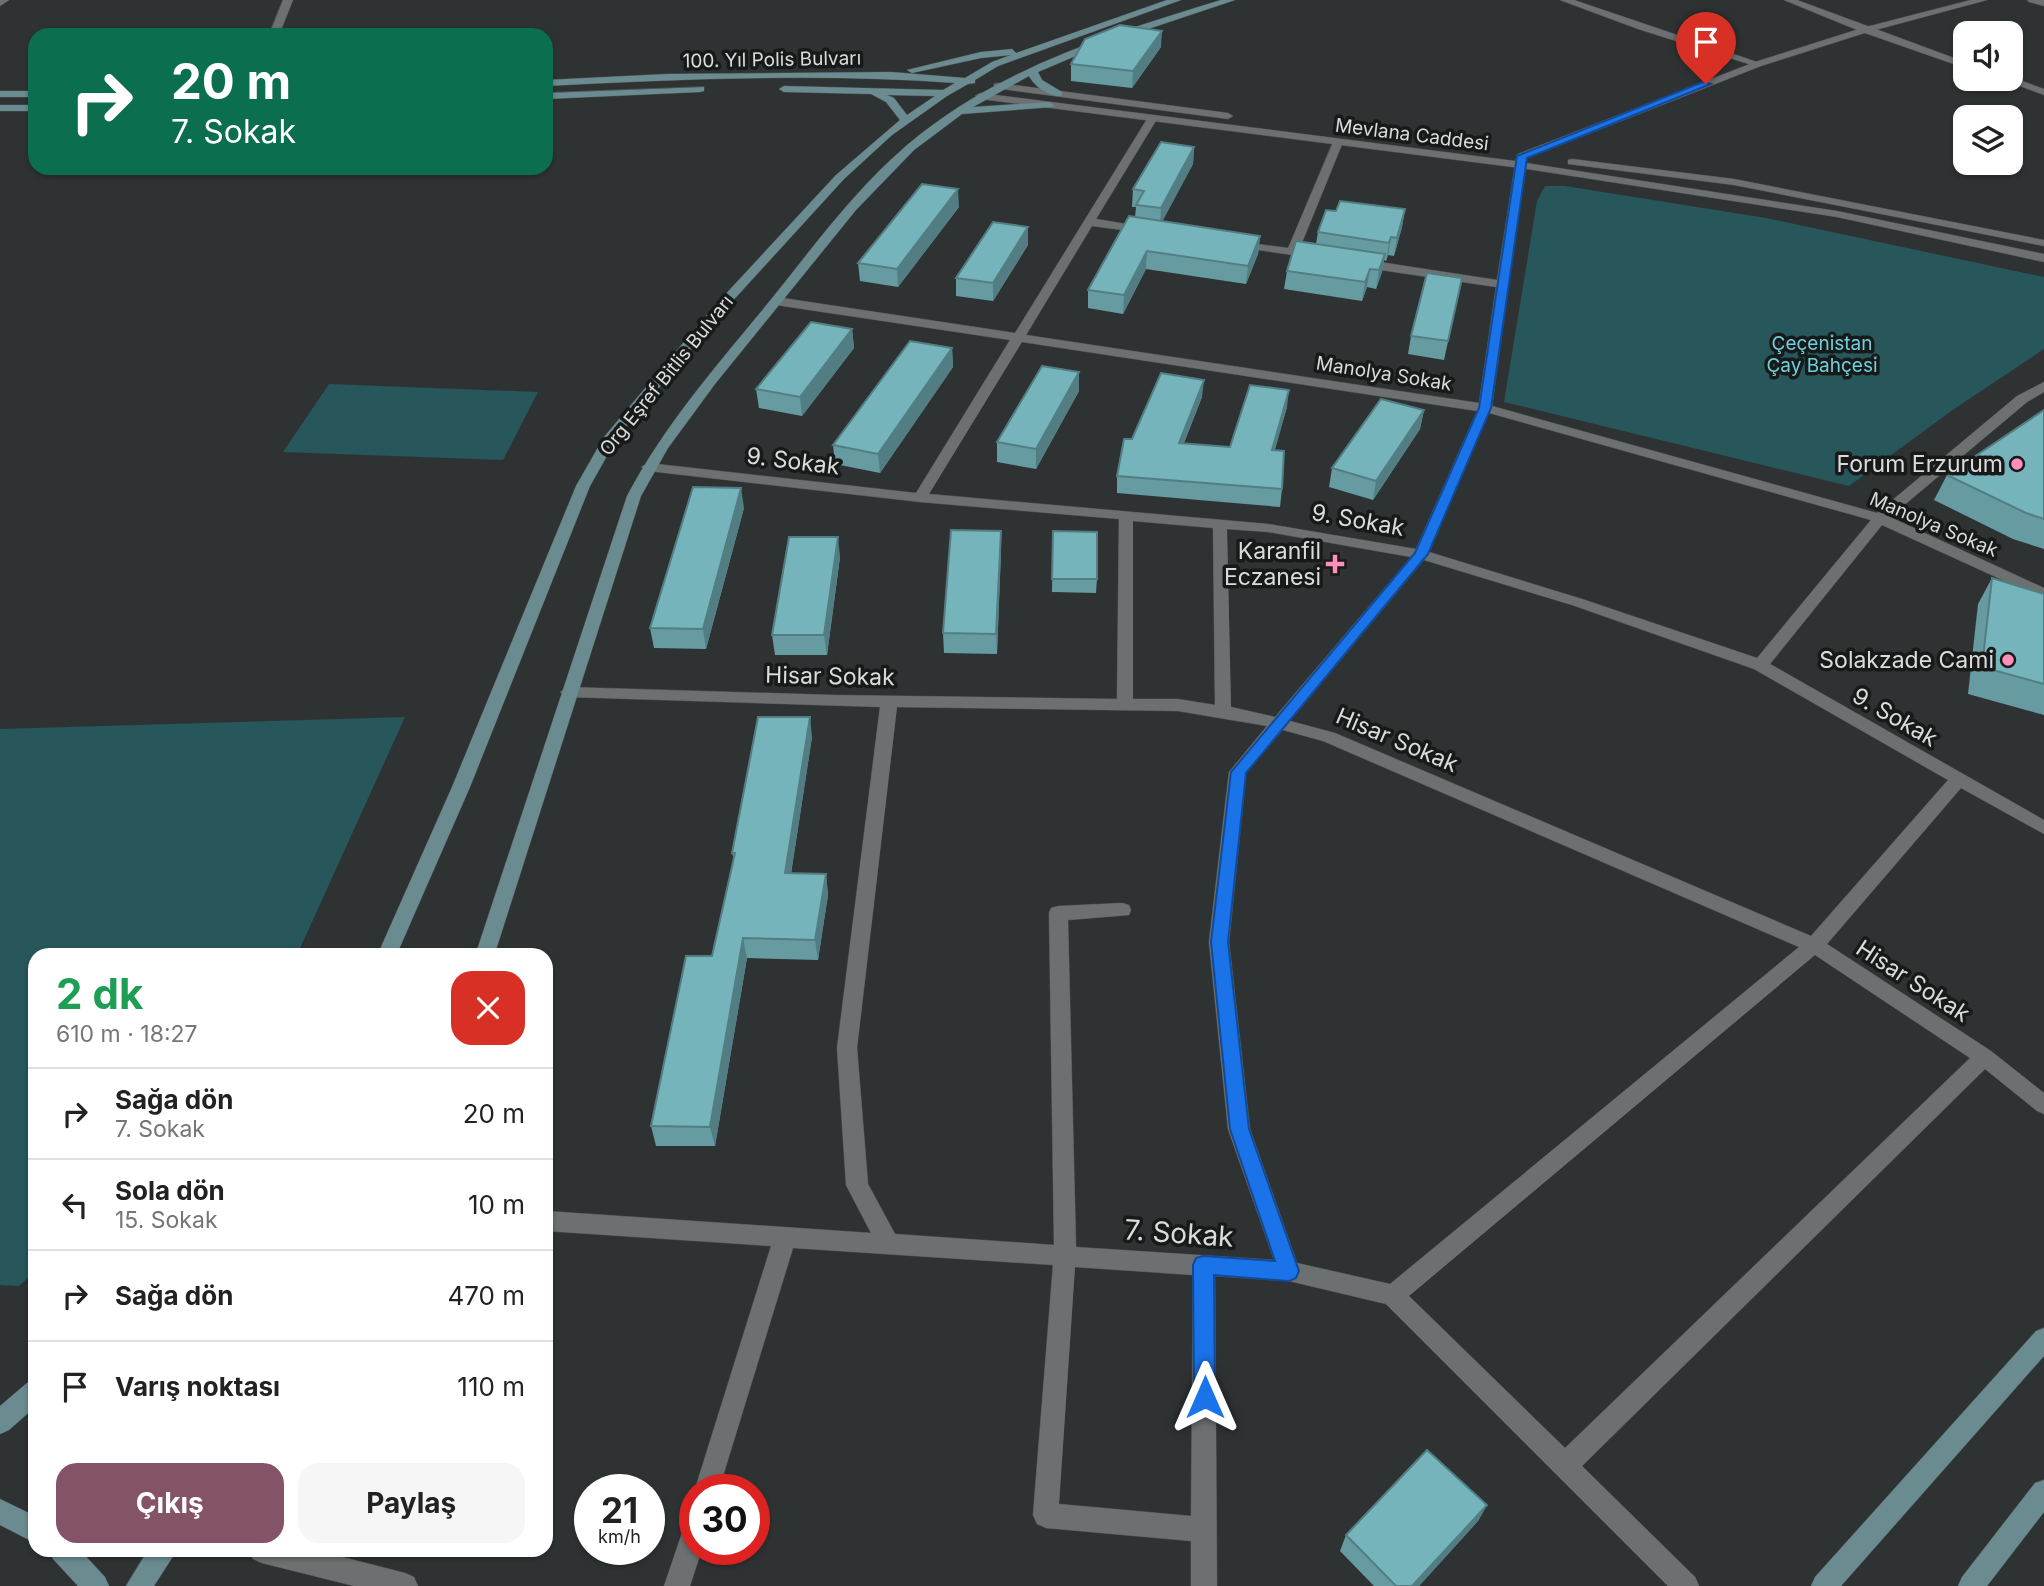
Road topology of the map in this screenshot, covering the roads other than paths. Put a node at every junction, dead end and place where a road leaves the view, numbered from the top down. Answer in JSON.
{"nodes":[{"id":1,"x":288,"y":0,"type":"edge"},
{"id":2,"x":1176,"y":0,"type":"edge"},
{"id":3,"x":1230,"y":0,"type":"edge"},
{"id":4,"x":1790,"y":0,"type":"edge"},
{"id":5,"x":1982,"y":0,"type":"edge"},
{"id":6,"x":2032,"y":0,"type":"edge"},
{"id":7,"x":1573,"y":1,"type":"edge"},
{"id":8,"x":2044,"y":3,"type":"edge"},
{"id":9,"x":277,"y":28,"type":"edge"},
{"id":10,"x":1865,"y":30,"type":"junction"},
{"id":11,"x":1026,"y":52,"type":"junction"},
{"id":12,"x":1953,"y":61,"type":"edge"},
{"id":13,"x":1758,"y":64,"type":"junction"},
{"id":14,"x":1033,"y":71,"type":"junction"},
{"id":15,"x":891,"y":75,"type":"junction"},
{"id":16,"x":968,"y":80,"type":"junction"},
{"id":17,"x":553,"y":83,"type":"edge"},
{"id":18,"x":2023,"y":85,"type":"edge"},
{"id":19,"x":998,"y":86,"type":"junction"},
{"id":20,"x":728,"y":88,"type":"dead end"},
{"id":21,"x":767,"y":89,"type":"dead end"},
{"id":22,"x":871,"y":90,"type":"junction"},
{"id":23,"x":2044,"y":92,"type":"edge"},
{"id":24,"x":945,"y":93,"type":"junction"},
{"id":25,"x":0,"y":94,"type":"edge"},
{"id":26,"x":28,"y":94,"type":"edge"},
{"id":27,"x":1058,"y":94,"type":"junction"},
{"id":28,"x":553,"y":96,"type":"edge"},
{"id":29,"x":980,"y":96,"type":"junction"},
{"id":30,"x":1049,"y":106,"type":"junction"},
{"id":31,"x":0,"y":108,"type":"edge"},
{"id":32,"x":28,"y":108,"type":"edge"},
{"id":33,"x":958,"y":111,"type":"junction"},
{"id":34,"x":1152,"y":119,"type":"junction"},
{"id":35,"x":906,"y":121,"type":"junction"},
{"id":36,"x":1338,"y":142,"type":"junction"},
{"id":37,"x":1521,"y":161,"type":"junction"},
{"id":38,"x":1090,"y":222,"type":"junction"},
{"id":39,"x":1157,"y":232,"type":"edge"},
{"id":40,"x":1225,"y":242,"type":"edge"},
{"id":41,"x":2044,"y":243,"type":"edge"},
{"id":42,"x":1293,"y":253,"type":"junction"},
{"id":43,"x":2044,"y":258,"type":"edge"},
{"id":44,"x":1502,"y":284,"type":"junction"},
{"id":45,"x":776,"y":300,"type":"junction"},
{"id":46,"x":1018,"y":335,"type":"junction"},
{"id":47,"x":2044,"y":386,"type":"edge"},
{"id":48,"x":1485,"y":408,"type":"junction"},
{"id":49,"x":648,"y":467,"type":"junction"},
{"id":50,"x":920,"y":498,"type":"junction"},
{"id":51,"x":1126,"y":517,"type":"junction"},
{"id":52,"x":1880,"y":518,"type":"junction"},
{"id":53,"x":1220,"y":524,"type":"junction"},
{"id":54,"x":1421,"y":554,"type":"junction"},
{"id":55,"x":2044,"y":594,"type":"edge"},
{"id":56,"x":1760,"y":664,"type":"junction"},
{"id":57,"x":568,"y":692,"type":"junction"},
{"id":58,"x":889,"y":702,"type":"junction"},
{"id":59,"x":1125,"y":705,"type":"junction"},
{"id":60,"x":1223,"y":710,"type":"junction"},
{"id":61,"x":1281,"y":722,"type":"junction"},
{"id":62,"x":1958,"y":780,"type":"junction"},
{"id":63,"x":2044,"y":828,"type":"edge"},
{"id":64,"x":1122,"y":910,"type":"dead end"},
{"id":65,"x":1814,"y":945,"type":"junction"},
{"id":66,"x":390,"y":948,"type":"edge"},
{"id":67,"x":487,"y":948,"type":"edge"},
{"id":68,"x":1984,"y":1057,"type":"junction"},
{"id":69,"x":2044,"y":1104,"type":"edge"},
{"id":70,"x":553,"y":1222,"type":"edge"},
{"id":71,"x":785,"y":1236,"type":"junction"},
{"id":72,"x":887,"y":1242,"type":"junction"},
{"id":73,"x":1065,"y":1255,"type":"junction"},
{"id":74,"x":1203,"y":1265,"type":"junction"},
{"id":75,"x":1289,"y":1271,"type":"junction"},
{"id":76,"x":1393,"y":1295,"type":"junction"},
{"id":77,"x":2044,"y":1339,"type":"edge"},
{"id":78,"x":28,"y":1397,"type":"edge"},
{"id":79,"x":0,"y":1422,"type":"edge"},
{"id":80,"x":1564,"y":1466,"type":"junction"},
{"id":81,"x":712,"y":1474,"type":"edge"},
{"id":82,"x":2044,"y":1492,"type":"edge"},
{"id":83,"x":0,"y":1512,"type":"edge"},
{"id":84,"x":28,"y":1526,"type":"edge"},
{"id":85,"x":1205,"y":1530,"type":"junction"},
{"id":86,"x":68,"y":1557,"type":"edge"},
{"id":87,"x":159,"y":1557,"type":"edge"},
{"id":88,"x":290,"y":1557,"type":"edge"},
{"id":89,"x":684,"y":1565,"type":"edge"},
{"id":90,"x":96,"y":1586,"type":"edge"},
{"id":91,"x":139,"y":1586,"type":"edge"},
{"id":92,"x":405,"y":1586,"type":"edge"},
{"id":93,"x":677,"y":1586,"type":"edge"},
{"id":94,"x":1204,"y":1586,"type":"edge"},
{"id":95,"x":1686,"y":1586,"type":"edge"},
{"id":96,"x":1824,"y":1586,"type":"edge"},
{"id":97,"x":1971,"y":1586,"type":"edge"}],
"edges":[{"from":1,"to":9,"type":"street"},
{"from":2,"to":11,"type":"main road","name":"Org Eşref Bitlis Bulvarı"},
{"from":3,"to":14,"type":"main road"},
{"from":4,"to":10,"type":"street"},
{"from":5,"to":10,"type":"street"},
{"from":6,"to":8,"type":"street"},
{"from":7,"to":13,"type":"street"},
{"from":10,"to":12,"type":"street"},
{"from":10,"to":13,"type":"street"},
{"from":11,"to":15,"type":"main road"},
{"from":11,"to":16,"type":"main road","name":"Org Eşref Bitlis Bulvarı"},
{"from":13,"to":37,"type":"street"},
{"from":14,"to":19,"type":"main road"},
{"from":14,"to":27,"type":"main road"},
{"from":15,"to":16,"type":"main road","name":"100. Yıl Polis Bulvarı"},
{"from":15,"to":17,"type":"main road","name":"100. Yıl Polis Bulvarı"},
{"from":16,"to":19,"type":"main road","name":"100. Yıl Polis Bulvarı"},
{"from":16,"to":24,"type":"main road","name":"Org Eşref Bitlis Bulvarı"},
{"from":18,"to":23,"type":"street"},
{"from":19,"to":27,"type":"street","name":"Mevlana Caddesi"},
{"from":19,"to":29,"type":"main road"},
{"from":20,"to":28,"type":"main road"},
{"from":21,"to":22,"type":"main road"},
{"from":22,"to":24,"type":"main road"},
{"from":22,"to":35,"type":"main road"},
{"from":24,"to":29,"type":"main road"},
{"from":24,"to":35,"type":"main road","name":"Org Eşref Bitlis Bulvarı"},
{"from":25,"to":26,"type":"main road"},
{"from":27,"to":37,"type":"street","name":"Mevlana Caddesi"},
{"from":29,"to":30,"type":"street","name":"Mevlana Caddesi"},
{"from":29,"to":33,"type":"main road"},
{"from":30,"to":33,"type":"main road"},
{"from":30,"to":34,"type":"street","name":"Mevlana Caddesi"},
{"from":31,"to":32,"type":"main road"},
{"from":33,"to":45,"type":"main road"},
{"from":34,"to":36,"type":"street","name":"Mevlana Caddesi"},
{"from":34,"to":38,"type":"street"},
{"from":35,"to":66,"type":"main road","name":"Org Eşref Bitlis Bulvarı"},
{"from":36,"to":37,"type":"street","name":"Mevlana Caddesi"},
{"from":36,"to":42,"type":"street"},
{"from":37,"to":41,"type":"street","name":"Mevlana Caddesi"},
{"from":37,"to":43,"type":"street","name":"Mevlana Caddesi"},
{"from":37,"to":44,"type":"street"},
{"from":38,"to":39,"type":"street"},
{"from":38,"to":46,"type":"street"},
{"from":40,"to":42,"type":"street"},
{"from":42,"to":44,"type":"street"},
{"from":44,"to":48,"type":"street"},
{"from":45,"to":46,"type":"street","name":"Manolya Sokak"},
{"from":45,"to":49,"type":"main road"},
{"from":46,"to":48,"type":"street","name":"Manolya Sokak"},
{"from":46,"to":50,"type":"street"},
{"from":47,"to":52,"type":"street"},
{"from":48,"to":52,"type":"street","name":"Manolya Sokak"},
{"from":48,"to":54,"type":"street"},
{"from":49,"to":50,"type":"street","name":"9. Sokak"},
{"from":49,"to":57,"type":"main road"},
{"from":50,"to":51,"type":"street","name":"9. Sokak"},
{"from":51,"to":53,"type":"street","name":"9. Sokak"},
{"from":51,"to":59,"type":"street"},
{"from":52,"to":55,"type":"street","name":"Manolya Sokak"},
{"from":52,"to":56,"type":"street"},
{"from":53,"to":54,"type":"street","name":"9. Sokak"},
{"from":53,"to":60,"type":"street"},
{"from":54,"to":56,"type":"street","name":"9. Sokak"},
{"from":54,"to":61,"type":"street"},
{"from":56,"to":62,"type":"street","name":"9. Sokak"},
{"from":57,"to":58,"type":"street","name":"Hisar Sokak"},
{"from":57,"to":67,"type":"main road"},
{"from":58,"to":59,"type":"street","name":"Hisar Sokak"},
{"from":58,"to":72,"type":"street"},
{"from":59,"to":60,"type":"street","name":"Hisar Sokak"},
{"from":60,"to":61,"type":"street","name":"Hisar Sokak"},
{"from":61,"to":65,"type":"street","name":"Hisar Sokak"},
{"from":61,"to":75,"type":"street"},
{"from":62,"to":63,"type":"street","name":"9. Sokak"},
{"from":62,"to":65,"type":"street"},
{"from":64,"to":73,"type":"street"},
{"from":65,"to":68,"type":"street","name":"Hisar Sokak"},
{"from":65,"to":76,"type":"street"},
{"from":68,"to":69,"type":"street","name":"Hisar Sokak"},
{"from":68,"to":80,"type":"street"},
{"from":70,"to":71,"type":"street","name":"7. Sokak"},
{"from":71,"to":72,"type":"street","name":"7. Sokak"},
{"from":71,"to":81,"type":"street"},
{"from":72,"to":73,"type":"street","name":"7. Sokak"},
{"from":73,"to":74,"type":"street","name":"7. Sokak"},
{"from":73,"to":85,"type":"street"},
{"from":74,"to":75,"type":"street","name":"7. Sokak"},
{"from":74,"to":85,"type":"street"},
{"from":75,"to":76,"type":"street","name":"7. Sokak"},
{"from":76,"to":80,"type":"street"},
{"from":77,"to":96,"type":"main road"},
{"from":78,"to":79,"type":"main road"},
{"from":80,"to":95,"type":"street"},
{"from":82,"to":97,"type":"main road"},
{"from":83,"to":84,"type":"main road"},
{"from":85,"to":94,"type":"street"},
{"from":86,"to":90,"type":"main road"},
{"from":87,"to":91,"type":"main road"},
{"from":88,"to":92,"type":"street"},
{"from":89,"to":93,"type":"street"}]}
